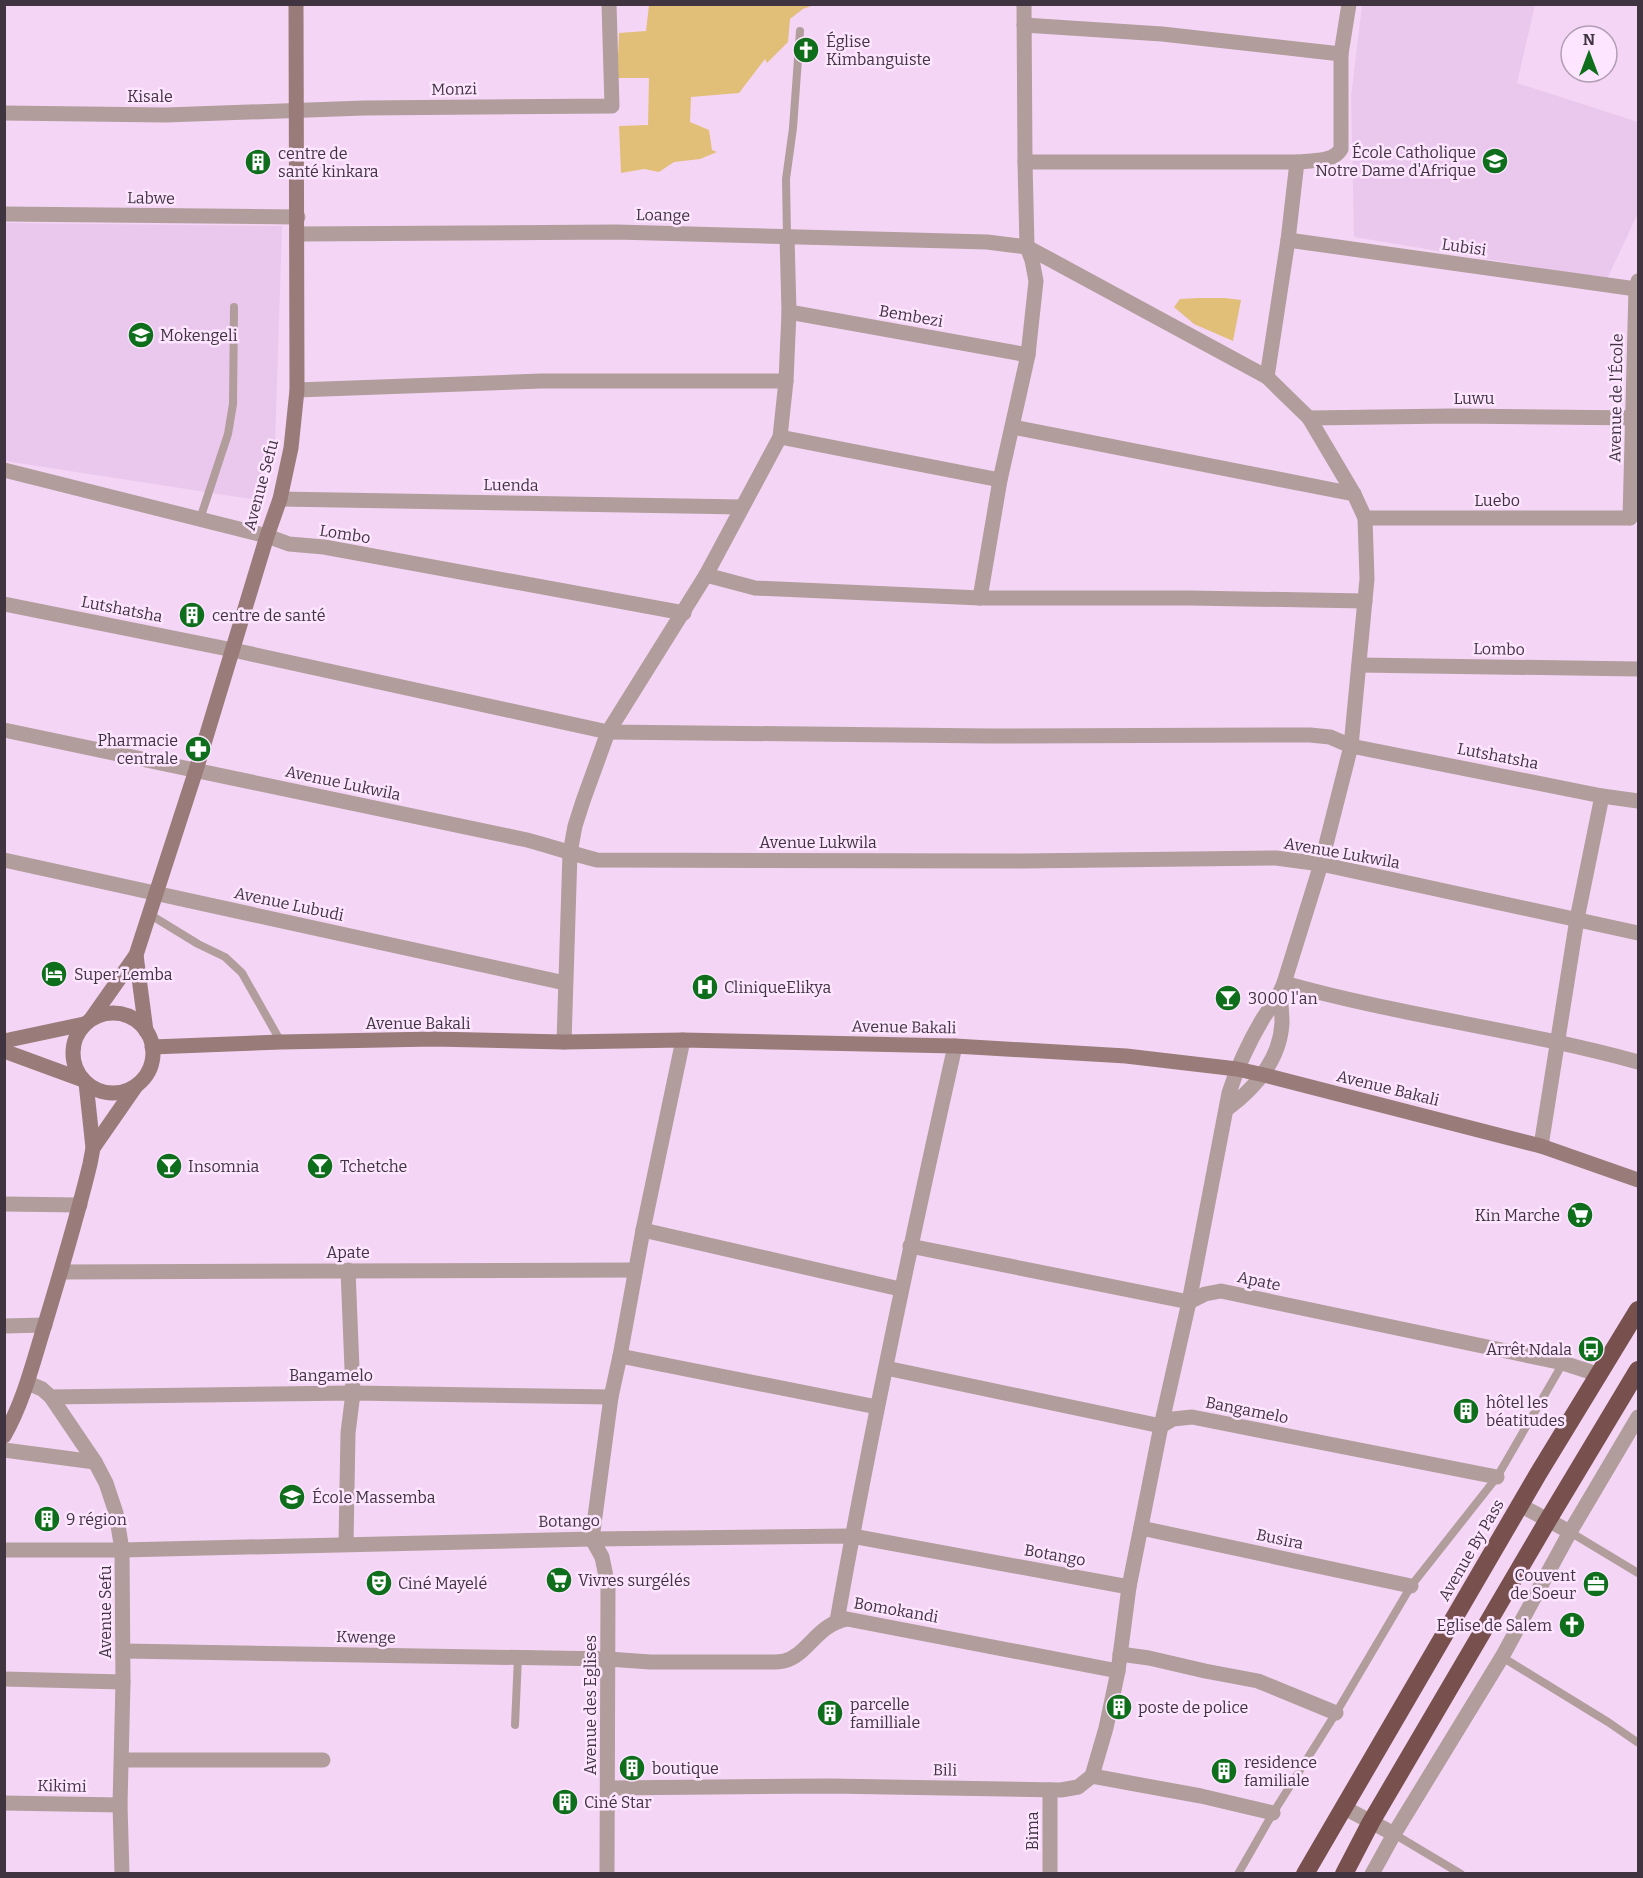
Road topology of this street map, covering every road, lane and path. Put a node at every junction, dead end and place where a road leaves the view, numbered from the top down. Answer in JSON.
{"nodes":[{"id":1,"x":296,"y":4,"type":"edge"},
{"id":2,"x":609,"y":4,"type":"edge"},
{"id":3,"x":1024,"y":4,"type":"edge"},
{"id":4,"x":1349,"y":4,"type":"edge"},
{"id":5,"x":1024,"y":25,"type":"junction"},
{"id":6,"x":800,"y":31,"type":"dead end"},
{"id":7,"x":1341,"y":54,"type":"junction"},
{"id":8,"x":296,"y":111,"type":"junction"},
{"id":9,"x":4,"y":113,"type":"edge"},
{"id":10,"x":1025,"y":162,"type":"junction"},
{"id":11,"x":1297,"y":162,"type":"junction"},
{"id":12,"x":4,"y":214,"type":"edge"},
{"id":13,"x":298,"y":218,"type":"junction"},
{"id":14,"x":298,"y":234,"type":"junction"},
{"id":15,"x":787,"y":236,"type":"junction"},
{"id":16,"x":1288,"y":240,"type":"junction"},
{"id":17,"x":1027,"y":247,"type":"junction"},
{"id":18,"x":1637,"y":284,"type":"edge"},
{"id":19,"x":234,"y":307,"type":"dead end"},
{"id":20,"x":789,"y":312,"type":"junction"},
{"id":21,"x":1028,"y":355,"type":"junction"},
{"id":22,"x":1267,"y":377,"type":"junction"},
{"id":23,"x":786,"y":381,"type":"junction"},
{"id":24,"x":297,"y":390,"type":"junction"},
{"id":25,"x":1309,"y":418,"type":"junction"},
{"id":26,"x":1636,"y":418,"type":"edge"},
{"id":27,"x":1013,"y":427,"type":"junction"},
{"id":28,"x":780,"y":436,"type":"junction"},
{"id":29,"x":4,"y":470,"type":"edge"},
{"id":30,"x":1000,"y":480,"type":"junction"},
{"id":31,"x":1354,"y":494,"type":"junction"},
{"id":32,"x":280,"y":499,"type":"junction"},
{"id":33,"x":742,"y":507,"type":"junction"},
{"id":34,"x":1365,"y":518,"type":"junction"},
{"id":35,"x":200,"y":519,"type":"junction"},
{"id":36,"x":1634,"y":524,"type":"edge"},
{"id":37,"x":267,"y":536,"type":"junction"},
{"id":38,"x":706,"y":575,"type":"junction"},
{"id":39,"x":980,"y":598,"type":"junction"},
{"id":40,"x":1365,"y":601,"type":"junction"},
{"id":41,"x":4,"y":604,"type":"edge"},
{"id":42,"x":684,"y":613,"type":"junction"},
{"id":43,"x":233,"y":650,"type":"junction"},
{"id":44,"x":1359,"y":665,"type":"junction"},
{"id":45,"x":1638,"y":669,"type":"edge"},
{"id":46,"x":4,"y":730,"type":"edge"},
{"id":47,"x":608,"y":732,"type":"junction"},
{"id":48,"x":1351,"y":746,"type":"junction"},
{"id":49,"x":196,"y":770,"type":"junction"},
{"id":50,"x":1602,"y":796,"type":"junction"},
{"id":51,"x":1638,"y":801,"type":"edge"},
{"id":52,"x":570,"y":854,"type":"junction"},
{"id":53,"x":4,"y":860,"type":"edge"},
{"id":54,"x":1321,"y":864,"type":"junction"},
{"id":55,"x":156,"y":894,"type":"junction"},
{"id":56,"x":149,"y":914,"type":"junction"},
{"id":57,"x":1577,"y":919,"type":"junction"},
{"id":58,"x":1638,"y":933,"type":"edge"},
{"id":59,"x":136,"y":955,"type":"junction"},
{"id":60,"x":565,"y":983,"type":"junction"},
{"id":61,"x":1282,"y":989,"type":"junction"},
{"id":62,"x":88,"y":1022,"type":"junction"},
{"id":63,"x":146,"y":1031,"type":"junction"},
{"id":64,"x":683,"y":1040,"type":"junction"},
{"id":65,"x":4,"y":1041,"type":"edge"},
{"id":66,"x":281,"y":1042,"type":"junction"},
{"id":67,"x":564,"y":1042,"type":"junction"},
{"id":68,"x":1558,"y":1042,"type":"junction"},
{"id":69,"x":955,"y":1046,"type":"junction"},
{"id":70,"x":152,"y":1047,"type":"junction"},
{"id":71,"x":4,"y":1051,"type":"edge"},
{"id":72,"x":1638,"y":1062,"type":"edge"},
{"id":73,"x":1237,"y":1069,"type":"junction"},
{"id":74,"x":1264,"y":1075,"type":"junction"},
{"id":75,"x":85,"y":1082,"type":"junction"},
{"id":76,"x":138,"y":1084,"type":"junction"},
{"id":77,"x":1227,"y":1109,"type":"junction"},
{"id":78,"x":1541,"y":1146,"type":"junction"},
{"id":79,"x":93,"y":1148,"type":"junction"},
{"id":80,"x":1638,"y":1180,"type":"edge"},
{"id":81,"x":4,"y":1204,"type":"edge"},
{"id":82,"x":80,"y":1205,"type":"junction"},
{"id":83,"x":643,"y":1230,"type":"junction"},
{"id":84,"x":910,"y":1246,"type":"junction"},
{"id":85,"x":348,"y":1270,"type":"junction"},
{"id":86,"x":635,"y":1270,"type":"junction"},
{"id":87,"x":61,"y":1272,"type":"junction"},
{"id":88,"x":900,"y":1289,"type":"junction"},
{"id":89,"x":1189,"y":1302,"type":"junction"},
{"id":90,"x":1638,"y":1311,"type":"edge"},
{"id":91,"x":45,"y":1325,"type":"junction"},
{"id":92,"x":4,"y":1326,"type":"edge"},
{"id":93,"x":620,"y":1356,"type":"junction"},
{"id":94,"x":1563,"y":1363,"type":"junction"},
{"id":95,"x":886,"y":1368,"type":"junction"},
{"id":96,"x":1638,"y":1370,"type":"edge"},
{"id":97,"x":1600,"y":1375,"type":"junction"},
{"id":98,"x":28,"y":1383,"type":"junction"},
{"id":99,"x":353,"y":1393,"type":"junction"},
{"id":100,"x":611,"y":1396,"type":"junction"},
{"id":101,"x":51,"y":1397,"type":"junction"},
{"id":102,"x":877,"y":1407,"type":"junction"},
{"id":103,"x":1638,"y":1417,"type":"edge"},
{"id":104,"x":1161,"y":1426,"type":"junction"},
{"id":105,"x":4,"y":1436,"type":"edge"},
{"id":106,"x":4,"y":1450,"type":"edge"},
{"id":107,"x":95,"y":1462,"type":"junction"},
{"id":108,"x":1497,"y":1477,"type":"junction"},
{"id":109,"x":1520,"y":1505,"type":"junction"},
{"id":110,"x":1548,"y":1520,"type":"junction"},
{"id":111,"x":1141,"y":1528,"type":"junction"},
{"id":112,"x":1570,"y":1532,"type":"junction"},
{"id":113,"x":852,"y":1536,"type":"junction"},
{"id":114,"x":592,"y":1539,"type":"junction"},
{"id":115,"x":346,"y":1543,"type":"junction"},
{"id":116,"x":4,"y":1550,"type":"edge"},
{"id":117,"x":122,"y":1550,"type":"junction"},
{"id":118,"x":1638,"y":1573,"type":"edge"},
{"id":119,"x":1411,"y":1586,"type":"junction"},
{"id":120,"x":1129,"y":1587,"type":"junction"},
{"id":121,"x":837,"y":1620,"type":"junction"},
{"id":122,"x":123,"y":1651,"type":"junction"},
{"id":123,"x":1120,"y":1654,"type":"junction"},
{"id":124,"x":1502,"y":1656,"type":"junction"},
{"id":125,"x":518,"y":1657,"type":"junction"},
{"id":126,"x":608,"y":1659,"type":"junction"},
{"id":127,"x":1118,"y":1671,"type":"junction"},
{"id":128,"x":4,"y":1679,"type":"edge"},
{"id":129,"x":123,"y":1682,"type":"junction"},
{"id":130,"x":1336,"y":1713,"type":"junction"},
{"id":131,"x":515,"y":1725,"type":"dead end"},
{"id":132,"x":1637,"y":1742,"type":"dead end"},
{"id":133,"x":122,"y":1760,"type":"junction"},
{"id":134,"x":323,"y":1760,"type":"dead end"},
{"id":135,"x":1092,"y":1776,"type":"junction"},
{"id":136,"x":608,"y":1788,"type":"junction"},
{"id":137,"x":1050,"y":1790,"type":"junction"},
{"id":138,"x":4,"y":1803,"type":"edge"},
{"id":139,"x":120,"y":1804,"type":"junction"},
{"id":140,"x":1343,"y":1807,"type":"junction"},
{"id":141,"x":1274,"y":1813,"type":"junction"},
{"id":142,"x":1371,"y":1822,"type":"junction"},
{"id":143,"x":1394,"y":1834,"type":"junction"},
{"id":144,"x":122,"y":1874,"type":"edge"},
{"id":145,"x":607,"y":1874,"type":"edge"},
{"id":146,"x":1050,"y":1874,"type":"edge"},
{"id":147,"x":1238,"y":1874,"type":"edge"},
{"id":148,"x":1305,"y":1874,"type":"edge"},
{"id":149,"x":1344,"y":1874,"type":"edge"},
{"id":150,"x":1372,"y":1874,"type":"edge"},
{"id":151,"x":1461,"y":1874,"type":"edge"}],
"edges":[{"from":1,"to":8,"type":"main road","name":"Avenue Sefu"},
{"from":2,"to":8,"type":"street","name":"Monzi"},
{"from":3,"to":5,"type":"street"},
{"from":4,"to":7,"type":"street"},
{"from":5,"to":7,"type":"street"},
{"from":5,"to":10,"type":"street"},
{"from":6,"to":15,"type":"lane"},
{"from":7,"to":11,"type":"street"},
{"from":8,"to":9,"type":"street","name":"Kisale"},
{"from":8,"to":13,"type":"main road","name":"Avenue Sefu"},
{"from":10,"to":11,"type":"street"},
{"from":10,"to":17,"type":"street"},
{"from":11,"to":16,"type":"street"},
{"from":12,"to":13,"type":"street","name":"Labwe"},
{"from":13,"to":14,"type":"main road","name":"Avenue Sefu"},
{"from":14,"to":15,"type":"street","name":"Loange"},
{"from":14,"to":24,"type":"main road","name":"Avenue Sefu"},
{"from":15,"to":17,"type":"street","name":"Loange"},
{"from":15,"to":20,"type":"street"},
{"from":16,"to":18,"type":"street","name":"Lubisi"},
{"from":16,"to":22,"type":"street"},
{"from":17,"to":21,"type":"street"},
{"from":17,"to":22,"type":"street"},
{"from":18,"to":26,"type":"street","name":"Avenue de l'École"},
{"from":19,"to":35,"type":"lane"},
{"from":20,"to":21,"type":"street","name":"Bembezi"},
{"from":20,"to":23,"type":"street"},
{"from":21,"to":27,"type":"street"},
{"from":22,"to":25,"type":"street"},
{"from":23,"to":24,"type":"street"},
{"from":23,"to":28,"type":"street"},
{"from":24,"to":32,"type":"main road","name":"Avenue Sefu"},
{"from":25,"to":26,"type":"street","name":"Luwu"},
{"from":25,"to":31,"type":"street"},
{"from":26,"to":36,"type":"street","name":"Avenue de l'École"},
{"from":27,"to":30,"type":"street"},
{"from":27,"to":31,"type":"street"},
{"from":28,"to":30,"type":"street"},
{"from":28,"to":33,"type":"street"},
{"from":29,"to":35,"type":"street","name":"Lombo"},
{"from":30,"to":39,"type":"street"},
{"from":31,"to":34,"type":"street"},
{"from":32,"to":33,"type":"street","name":"Luenda"},
{"from":32,"to":37,"type":"main road","name":"Avenue Sefu"},
{"from":33,"to":38,"type":"street"},
{"from":34,"to":36,"type":"street","name":"Luebo"},
{"from":34,"to":40,"type":"street"},
{"from":35,"to":37,"type":"street","name":"Lombo"},
{"from":37,"to":42,"type":"street","name":"Lombo"},
{"from":37,"to":43,"type":"main road","name":"Avenue Sefu"},
{"from":38,"to":39,"type":"street"},
{"from":38,"to":42,"type":"street"},
{"from":39,"to":40,"type":"street"},
{"from":40,"to":44,"type":"street"},
{"from":41,"to":43,"type":"street","name":"Lutshatsha"},
{"from":42,"to":47,"type":"street"},
{"from":43,"to":47,"type":"street","name":"Lutshatsha"},
{"from":43,"to":49,"type":"main road","name":"Avenue Sefu"},
{"from":44,"to":45,"type":"street","name":"Lombo"},
{"from":44,"to":48,"type":"street"},
{"from":46,"to":49,"type":"street","name":"Avenue Lukwila"},
{"from":47,"to":48,"type":"street","name":"Lutshatsha"},
{"from":47,"to":52,"type":"street"},
{"from":48,"to":50,"type":"street","name":"Lutshatsha"},
{"from":48,"to":54,"type":"street"},
{"from":49,"to":52,"type":"street","name":"Avenue Lukwila"},
{"from":49,"to":55,"type":"main road","name":"Avenue Sefu"},
{"from":50,"to":51,"type":"street","name":"Lutshatsha"},
{"from":50,"to":57,"type":"street"},
{"from":52,"to":54,"type":"street","name":"Avenue Lukwila"},
{"from":52,"to":60,"type":"street"},
{"from":53,"to":55,"type":"street","name":"Avenue Lubudi"},
{"from":54,"to":57,"type":"street","name":"Avenue Lukwila"},
{"from":54,"to":61,"type":"street"},
{"from":55,"to":56,"type":"main road","name":"Avenue Sefu"},
{"from":55,"to":60,"type":"street","name":"Avenue Lubudi"},
{"from":56,"to":59,"type":"main road","name":"Avenue Sefu"},
{"from":56,"to":66,"type":"lane"},
{"from":57,"to":58,"type":"street","name":"Avenue Lukwila"},
{"from":57,"to":68,"type":"street"},
{"from":59,"to":62,"type":"main road","name":"Avenue Sefu"},
{"from":59,"to":63,"type":"main road","name":"Avenue Sefu"},
{"from":60,"to":67,"type":"street"},
{"from":61,"to":68,"type":"street"},
{"from":61,"to":73,"type":"street"},
{"from":61,"to":74,"type":"street"},
{"from":62,"to":63,"type":"main road"},
{"from":62,"to":65,"type":"main road"},
{"from":62,"to":75,"type":"main road"},
{"from":63,"to":70,"type":"main road"},
{"from":64,"to":67,"type":"main road","name":"Avenue Bakali"},
{"from":64,"to":69,"type":"main road","name":"Avenue Bakali"},
{"from":64,"to":83,"type":"street"},
{"from":66,"to":67,"type":"main road","name":"Avenue Bakali"},
{"from":66,"to":70,"type":"main road","name":"Avenue Bakali"},
{"from":68,"to":72,"type":"street"},
{"from":68,"to":78,"type":"street"},
{"from":69,"to":73,"type":"main road","name":"Avenue Bakali"},
{"from":69,"to":84,"type":"street"},
{"from":70,"to":76,"type":"main road"},
{"from":71,"to":75,"type":"main road"},
{"from":73,"to":74,"type":"main road","name":"Avenue Bakali"},
{"from":73,"to":77,"type":"street"},
{"from":74,"to":77,"type":"street"},
{"from":74,"to":78,"type":"main road","name":"Avenue Bakali"},
{"from":75,"to":76,"type":"main road"},
{"from":75,"to":79,"type":"main road"},
{"from":76,"to":79,"type":"main road"},
{"from":77,"to":89,"type":"street"},
{"from":78,"to":80,"type":"main road","name":"Avenue Bakali"},
{"from":79,"to":82,"type":"main road"},
{"from":81,"to":82,"type":"street"},
{"from":82,"to":87,"type":"main road"},
{"from":83,"to":86,"type":"street"},
{"from":83,"to":88,"type":"street"},
{"from":84,"to":88,"type":"street"},
{"from":84,"to":89,"type":"street"},
{"from":85,"to":86,"type":"street","name":"Apate"},
{"from":85,"to":87,"type":"street","name":"Apate"},
{"from":85,"to":99,"type":"street"},
{"from":86,"to":93,"type":"street"},
{"from":87,"to":91,"type":"main road"},
{"from":88,"to":95,"type":"street"},
{"from":89,"to":94,"type":"street","name":"Apate"},
{"from":89,"to":104,"type":"street"},
{"from":90,"to":97,"type":"highway","name":"Avenue By Pass"},
{"from":91,"to":92,"type":"street"},
{"from":91,"to":98,"type":"main road"},
{"from":93,"to":100,"type":"street"},
{"from":93,"to":102,"type":"street"},
{"from":94,"to":97,"type":"street","name":"Apate"},
{"from":94,"to":108,"type":"lane"},
{"from":95,"to":102,"type":"street"},
{"from":95,"to":104,"type":"street","name":"Bangamelo"},
{"from":96,"to":110,"type":"highway"},
{"from":97,"to":109,"type":"highway","name":"Avenue By Pass"},
{"from":98,"to":101,"type":"street","name":"Avenue Sefu"},
{"from":98,"to":105,"type":"main road"},
{"from":99,"to":100,"type":"street","name":"Bangamelo"},
{"from":99,"to":101,"type":"street","name":"Bangamelo"},
{"from":99,"to":115,"type":"street"},
{"from":100,"to":114,"type":"street"},
{"from":101,"to":107,"type":"street","name":"Avenue Sefu"},
{"from":102,"to":113,"type":"street"},
{"from":103,"to":112,"type":"street"},
{"from":104,"to":108,"type":"street","name":"Bangamelo"},
{"from":104,"to":111,"type":"street"},
{"from":106,"to":107,"type":"street"},
{"from":107,"to":117,"type":"street","name":"Avenue Sefu"},
{"from":108,"to":119,"type":"lane"},
{"from":109,"to":110,"type":"street"},
{"from":109,"to":140,"type":"highway","name":"Avenue By Pass"},
{"from":110,"to":112,"type":"street"},
{"from":110,"to":142,"type":"highway"},
{"from":111,"to":119,"type":"street","name":"Busira"},
{"from":111,"to":120,"type":"street"},
{"from":112,"to":118,"type":"lane"},
{"from":112,"to":124,"type":"street"},
{"from":113,"to":114,"type":"street","name":"Botango"},
{"from":113,"to":120,"type":"street","name":"Botango"},
{"from":113,"to":121,"type":"street"},
{"from":114,"to":115,"type":"street","name":"Botango"},
{"from":114,"to":126,"type":"street","name":"Avenue des Eglises"},
{"from":115,"to":117,"type":"street","name":"Botango"},
{"from":116,"to":117,"type":"street","name":"Botango"},
{"from":117,"to":122,"type":"street","name":"Avenue Sefu"},
{"from":119,"to":130,"type":"lane"},
{"from":120,"to":123,"type":"street"},
{"from":121,"to":126,"type":"street","name":"Bomokandi"},
{"from":121,"to":127,"type":"street","name":"Bomokandi"},
{"from":122,"to":125,"type":"street","name":"Kwenge"},
{"from":122,"to":129,"type":"street","name":"Avenue Sefu"},
{"from":123,"to":127,"type":"street"},
{"from":123,"to":130,"type":"street"},
{"from":124,"to":132,"type":"lane"},
{"from":124,"to":143,"type":"street"},
{"from":125,"to":126,"type":"street","name":"Kwenge"},
{"from":125,"to":131,"type":"lane"},
{"from":126,"to":136,"type":"street","name":"Avenue des Eglises"},
{"from":127,"to":135,"type":"street"},
{"from":128,"to":129,"type":"street"},
{"from":129,"to":133,"type":"street","name":"Avenue Sefu"},
{"from":130,"to":141,"type":"lane"},
{"from":133,"to":134,"type":"street"},
{"from":133,"to":139,"type":"street","name":"Avenue Sefu"},
{"from":135,"to":137,"type":"street","name":"Bili"},
{"from":135,"to":141,"type":"street"},
{"from":136,"to":137,"type":"street","name":"Bili"},
{"from":136,"to":145,"type":"street","name":"Avenue des Eglises"},
{"from":137,"to":146,"type":"street","name":"Bima"},
{"from":138,"to":139,"type":"street","name":"Kikimi"},
{"from":139,"to":144,"type":"street","name":"Avenue Sefu"},
{"from":140,"to":142,"type":"street"},
{"from":140,"to":148,"type":"highway","name":"Avenue By Pass"},
{"from":141,"to":147,"type":"lane"},
{"from":142,"to":143,"type":"street"},
{"from":142,"to":149,"type":"highway"},
{"from":143,"to":150,"type":"street"},
{"from":143,"to":151,"type":"lane"}]}
